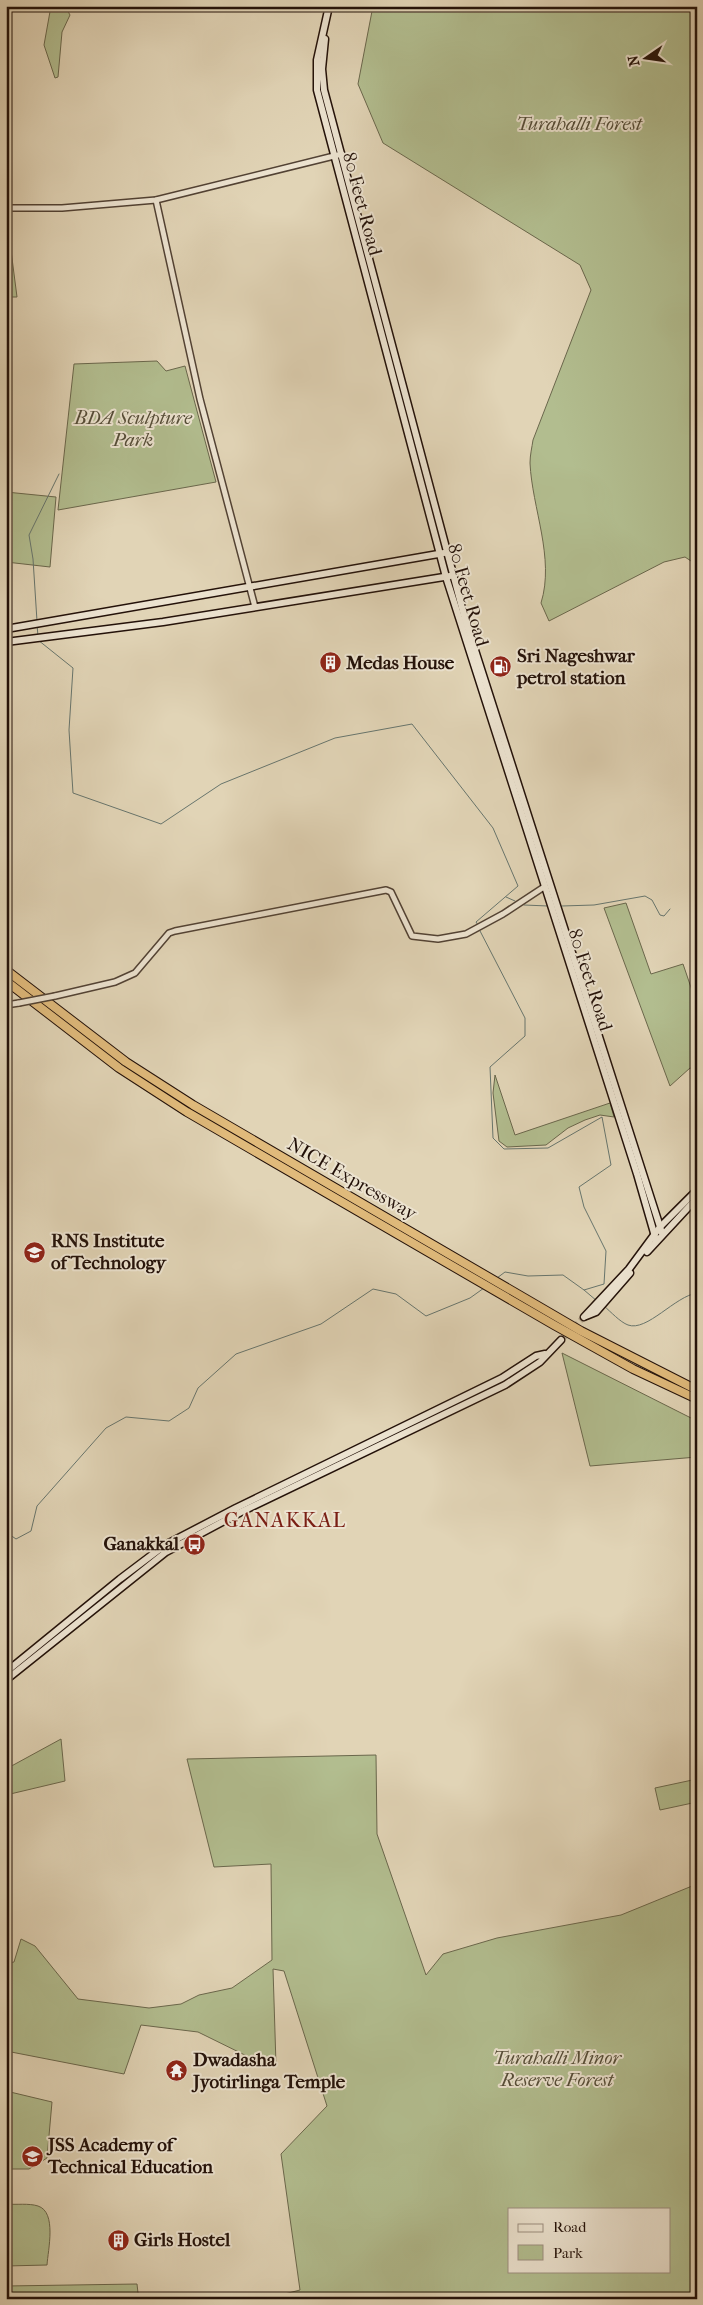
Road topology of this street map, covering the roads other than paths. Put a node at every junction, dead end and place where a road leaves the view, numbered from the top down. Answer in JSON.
{"nodes":[{"id":1,"x":329,"y":6,"type":"edge"},
{"id":2,"x":333,"y":6,"type":"edge"},
{"id":3,"x":342,"y":154,"type":"junction"},
{"id":4,"x":334,"y":156,"type":"junction"},
{"id":5,"x":156,"y":200,"type":"junction"},
{"id":6,"x":6,"y":208,"type":"edge"},
{"id":7,"x":448,"y":552,"type":"junction"},
{"id":8,"x":440,"y":554,"type":"junction"},
{"id":9,"x":450,"y":576,"type":"junction"},
{"id":10,"x":249,"y":586,"type":"junction"},
{"id":11,"x":255,"y":607,"type":"junction"},
{"id":12,"x":6,"y":629,"type":"edge"},
{"id":13,"x":6,"y":642,"type":"edge"},
{"id":14,"x":544,"y":887,"type":"junction"},
{"id":15,"x":6,"y":970,"type":"edge"},
{"id":16,"x":6,"y":981,"type":"edge"},
{"id":17,"x":6,"y":1005,"type":"edge"},
{"id":18,"x":697,"y":1190,"type":"edge"},
{"id":19,"x":697,"y":1198,"type":"edge"},
{"id":20,"x":661,"y":1230,"type":"junction"},
{"id":21,"x":655,"y":1237,"type":"junction"},
{"id":22,"x":482,"y":1278,"type":"junction"},
{"id":23,"x":594,"y":1310,"type":"dead end"},
{"id":24,"x":561,"y":1340,"type":"tunnel mouth"},
{"id":25,"x":545,"y":1354,"type":"junction"},
{"id":26,"x":697,"y":1390,"type":"edge"},
{"id":27,"x":697,"y":1399,"type":"edge"},
{"id":28,"x":6,"y":1672,"type":"edge"},
{"id":29,"x":6,"y":1680,"type":"edge"}],
"edges":[{"from":1,"to":4,"type":"main road","name":"80 Feet Road"},
{"from":2,"to":3,"type":"main road","name":"80 Feet Road"},
{"from":3,"to":4,"type":"street"},
{"from":3,"to":7,"type":"main road","name":"80 Feet Road"},
{"from":4,"to":5,"type":"street"},
{"from":4,"to":8,"type":"main road","name":"80 Feet Road"},
{"from":5,"to":6,"type":"street"},
{"from":5,"to":10,"type":"street"},
{"from":7,"to":8,"type":"main road"},
{"from":7,"to":9,"type":"main road","name":"80 Feet Road"},
{"from":8,"to":9,"type":"main road","name":"80 Feet Road"},
{"from":8,"to":10,"type":"main road"},
{"from":9,"to":11,"type":"main road"},
{"from":9,"to":14,"type":"main road","name":"80 Feet Road"},
{"from":9,"to":20,"type":"main road","name":"80 Feet Road"},
{"from":10,"to":11,"type":"street"},
{"from":10,"to":12,"type":"main road"},
{"from":11,"to":13,"type":"main road"},
{"from":14,"to":17,"type":"street","bridge":true},
{"from":14,"to":21,"type":"main road","name":"80 Feet Road"},
{"from":15,"to":22,"type":"highway","name":"NICE Expressway"},
{"from":16,"to":22,"type":"highway","name":"NICE Expressway"},
{"from":18,"to":20,"type":"main road"},
{"from":19,"to":20,"type":"main road"},
{"from":20,"to":21,"type":"main road"},
{"from":21,"to":23,"type":"main road"},
{"from":22,"to":26,"type":"highway","name":"NICE Expressway"},
{"from":22,"to":27,"type":"highway","name":"NICE Expressway"},
{"from":24,"to":25,"type":"main road"},
{"from":25,"to":28,"type":"main road"},
{"from":25,"to":29,"type":"main road"}]}
